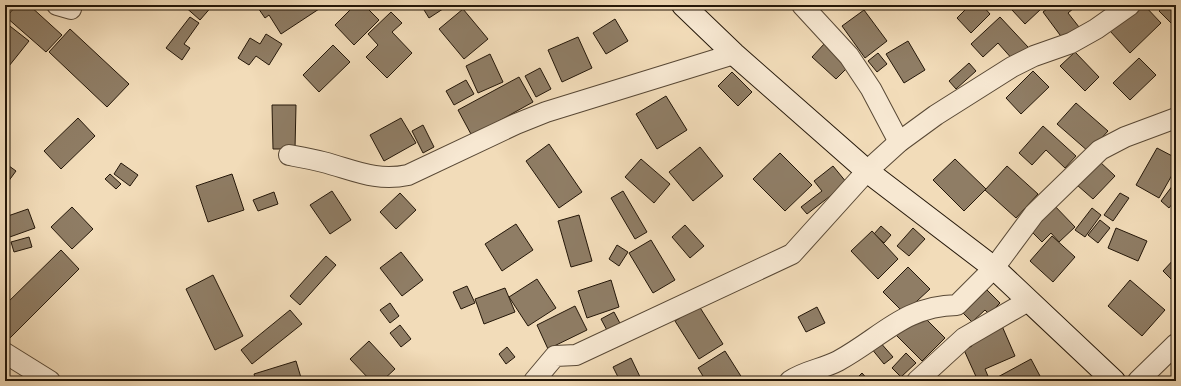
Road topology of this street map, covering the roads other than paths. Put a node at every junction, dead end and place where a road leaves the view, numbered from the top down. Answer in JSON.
{"nodes":[{"id":1,"x":683,"y":5,"type":"edge"},
{"id":2,"x":802,"y":5,"type":"edge"},
{"id":3,"x":1130,"y":5,"type":"edge"},
{"id":4,"x":734,"y":54,"type":"junction"},
{"id":5,"x":1176,"y":118,"type":"edge"},
{"id":6,"x":899,"y":142,"type":"junction"},
{"id":7,"x":289,"y":155,"type":"dead end"},
{"id":8,"x":867,"y":171,"type":"junction"},
{"id":9,"x":994,"y":268,"type":"junction"},
{"id":10,"x":1028,"y":301,"type":"junction"},
{"id":11,"x":1176,"y":328,"type":"edge"},
{"id":12,"x":1176,"y":344,"type":"edge"},
{"id":13,"x":5,"y":353,"type":"edge"},
{"id":14,"x":1160,"y":359,"type":"junction"},
{"id":15,"x":50,"y":381,"type":"edge"},
{"id":16,"x":534,"y":381,"type":"edge"},
{"id":17,"x":790,"y":381,"type":"edge"},
{"id":18,"x":917,"y":381,"type":"edge"},
{"id":19,"x":1114,"y":381,"type":"edge"},
{"id":20,"x":1138,"y":381,"type":"edge"}],
"edges":[{"from":1,"to":4,"type":"street"},
{"from":2,"to":6,"type":"street"},
{"from":3,"to":6,"type":"street"},
{"from":4,"to":7,"type":"street"},
{"from":4,"to":8,"type":"street"},
{"from":5,"to":9,"type":"street"},
{"from":6,"to":8,"type":"street"},
{"from":8,"to":9,"type":"street"},
{"from":8,"to":16,"type":"street"},
{"from":9,"to":10,"type":"street"},
{"from":9,"to":17,"type":"street"},
{"from":10,"to":18,"type":"street"},
{"from":10,"to":19,"type":"street"},
{"from":11,"to":14,"type":"street"},
{"from":12,"to":14,"type":"street"},
{"from":13,"to":15,"type":"street"},
{"from":14,"to":20,"type":"street"}]}
